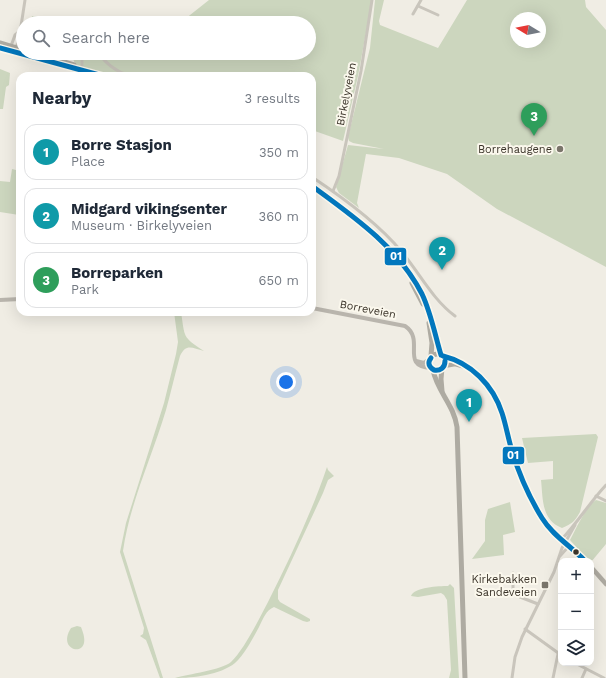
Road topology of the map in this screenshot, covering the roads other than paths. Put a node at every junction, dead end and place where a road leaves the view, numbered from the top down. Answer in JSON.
{"nodes":[{"id":1,"x":25,"y":0,"type":"edge"},
{"id":2,"x":372,"y":0,"type":"edge"},
{"id":3,"x":421,"y":0,"type":"edge"},
{"id":4,"x":418,"y":6,"type":"junction"},
{"id":5,"x":413,"y":14,"type":"dead end"},
{"id":6,"x":438,"y":15,"type":"dead end"},
{"id":7,"x":23,"y":16,"type":"edge"},
{"id":8,"x":16,"y":35,"type":"edge"},
{"id":9,"x":0,"y":43,"type":"edge"},
{"id":10,"x":16,"y":43,"type":"edge"},
{"id":11,"x":0,"y":48,"type":"edge"},
{"id":12,"x":13,"y":49,"type":"junction"},
{"id":13,"x":16,"y":49,"type":"edge"},
{"id":14,"x":16,"y":50,"type":"edge"},
{"id":15,"x":50,"y":60,"type":"edge"},
{"id":16,"x":56,"y":60,"type":"edge"},
{"id":17,"x":82,"y":60,"type":"edge"},
{"id":18,"x":105,"y":60,"type":"edge"},
{"id":19,"x":82,"y":72,"type":"edge"},
{"id":20,"x":90,"y":72,"type":"edge"},
{"id":21,"x":91,"y":72,"type":"edge"},
{"id":22,"x":121,"y":72,"type":"edge"},
{"id":23,"x":316,"y":180,"type":"edge"},
{"id":24,"x":316,"y":189,"type":"edge"},
{"id":25,"x":333,"y":191,"type":"junction"},
{"id":26,"x":388,"y":249,"type":"junction"},
{"id":27,"x":0,"y":300,"type":"edge"},
{"id":28,"x":16,"y":300,"type":"edge"},
{"id":29,"x":316,"y":309,"type":"edge"},
{"id":30,"x":455,"y":316,"type":"dead end"},
{"id":31,"x":442,"y":356,"type":"junction"},
{"id":32,"x":430,"y":358,"type":"junction"},
{"id":33,"x":416,"y":361,"type":"junction"},
{"id":34,"x":443,"y":367,"type":"junction"},
{"id":35,"x":469,"y":368,"type":"junction"},
{"id":36,"x":432,"y":369,"type":"junction"},
{"id":37,"x":443,"y":394,"type":"junction"},
{"id":38,"x":606,"y":485,"type":"edge"},
{"id":39,"x":596,"y":496,"type":"junction"},
{"id":40,"x":606,"y":501,"type":"edge"},
{"id":41,"x":565,"y":542,"type":"junction"},
{"id":42,"x":582,"y":558,"type":"edge"},
{"id":43,"x":594,"y":571,"type":"edge"},
{"id":44,"x":513,"y":573,"type":"dead end"},
{"id":45,"x":606,"y":584,"type":"edge"},
{"id":46,"x":538,"y":604,"type":"junction"},
{"id":47,"x":525,"y":629,"type":"junction"},
{"id":48,"x":558,"y":653,"type":"edge"},
{"id":49,"x":558,"y":661,"type":"edge"},
{"id":50,"x":580,"y":666,"type":"edge"},
{"id":51,"x":586,"y":669,"type":"junction"},
{"id":52,"x":465,"y":678,"type":"edge"},
{"id":53,"x":512,"y":678,"type":"edge"},
{"id":54,"x":553,"y":678,"type":"edge"},
{"id":55,"x":582,"y":678,"type":"edge"},
{"id":56,"x":604,"y":678,"type":"edge"}],
"edges":[{"from":1,"to":7,"type":"street"},
{"from":2,"to":25,"type":"street","name":"Birkelyveien"},
{"from":3,"to":4,"type":"street"},
{"from":4,"to":5,"type":"street"},
{"from":4,"to":6,"type":"street"},
{"from":8,"to":12,"type":"street"},
{"from":9,"to":12,"type":"highway"},
{"from":10,"to":12,"type":"street"},
{"from":11,"to":12,"type":"highway"},
{"from":12,"to":13,"type":"highway"},
{"from":12,"to":14,"type":"highway"},
{"from":15,"to":20,"type":"highway"},
{"from":16,"to":21,"type":"highway"},
{"from":17,"to":19,"type":"street","bridge":true},
{"from":18,"to":22,"type":"street"},
{"from":23,"to":25,"type":"street"},
{"from":24,"to":26,"type":"highway"},
{"from":25,"to":30,"type":"street"},
{"from":26,"to":31,"type":"highway"},
{"from":26,"to":32,"type":"highway"},
{"from":27,"to":28,"type":"main road"},
{"from":29,"to":33,"type":"main road","name":"Borreveien"},
{"from":31,"to":32,"type":"highway"},
{"from":31,"to":34,"type":"highway"},
{"from":31,"to":35,"type":"main road"},
{"from":32,"to":33,"type":"main road"},
{"from":32,"to":36,"type":"highway"},
{"from":33,"to":36,"type":"main road"},
{"from":34,"to":35,"type":"main road"},
{"from":34,"to":36,"type":"highway"},
{"from":34,"to":37,"type":"highway"},
{"from":35,"to":41,"type":"main road"},
{"from":36,"to":37,"type":"highway"},
{"from":37,"to":52,"type":"highway"},
{"from":38,"to":39,"type":"street"},
{"from":39,"to":40,"type":"street"},
{"from":39,"to":41,"type":"street"},
{"from":41,"to":42,"type":"main road"},
{"from":41,"to":46,"type":"street"},
{"from":43,"to":45,"type":"main road"},
{"from":44,"to":46,"type":"street"},
{"from":46,"to":47,"type":"street"},
{"from":47,"to":48,"type":"street"},
{"from":47,"to":53,"type":"street"},
{"from":49,"to":54,"type":"street"},
{"from":50,"to":51,"type":"street"},
{"from":51,"to":55,"type":"street"},
{"from":51,"to":56,"type":"street"}]}
